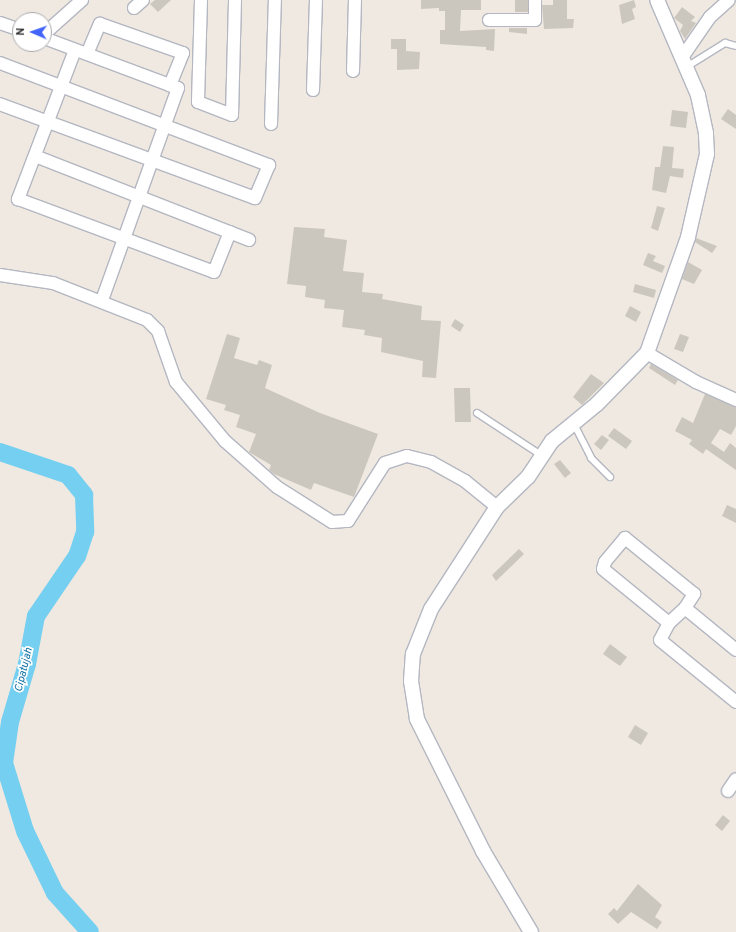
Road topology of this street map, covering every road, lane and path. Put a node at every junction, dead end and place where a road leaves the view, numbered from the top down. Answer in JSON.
{"nodes":[{"id":1,"x":82,"y":0,"type":"edge"},
{"id":2,"x":201,"y":0,"type":"edge"},
{"id":3,"x":236,"y":0,"type":"edge"},
{"id":4,"x":275,"y":0,"type":"edge"},
{"id":5,"x":316,"y":0,"type":"edge"},
{"id":6,"x":355,"y":0,"type":"edge"},
{"id":7,"x":535,"y":0,"type":"edge"},
{"id":8,"x":657,"y":0,"type":"edge"},
{"id":9,"x":729,"y":0,"type":"edge"},
{"id":10,"x":489,"y":20,"type":"dead end"},
{"id":11,"x":0,"y":23,"type":"edge"},
{"id":12,"x":12,"y":27,"type":"edge"},
{"id":13,"x":52,"y":27,"type":"edge"},
{"id":14,"x":52,"y":41,"type":"edge"},
{"id":15,"x":736,"y":46,"type":"edge"},
{"id":16,"x":75,"y":50,"type":"junction"},
{"id":17,"x":87,"y":54,"type":"junction"},
{"id":18,"x":686,"y":61,"type":"junction"},
{"id":19,"x":0,"y":63,"type":"edge"},
{"id":20,"x":353,"y":71,"type":"dead end"},
{"id":21,"x":61,"y":85,"type":"junction"},
{"id":22,"x":170,"y":85,"type":"junction"},
{"id":23,"x":313,"y":90,"type":"dead end"},
{"id":24,"x":0,"y":104,"type":"edge"},
{"id":25,"x":48,"y":122,"type":"junction"},
{"id":26,"x":166,"y":124,"type":"junction"},
{"id":27,"x":271,"y":124,"type":"dead end"},
{"id":28,"x":35,"y":156,"type":"junction"},
{"id":29,"x":153,"y":161,"type":"junction"},
{"id":30,"x":140,"y":198,"type":"junction"},
{"id":31,"x":230,"y":232,"type":"junction"},
{"id":32,"x":124,"y":238,"type":"junction"},
{"id":33,"x":249,"y":240,"type":"dead end"},
{"id":34,"x":0,"y":275,"type":"edge"},
{"id":35,"x":102,"y":300,"type":"junction"},
{"id":36,"x":647,"y":353,"type":"junction"},
{"id":37,"x":736,"y":400,"type":"edge"},
{"id":38,"x":477,"y":413,"type":"dead end"},
{"id":39,"x":574,"y":424,"type":"junction"},
{"id":40,"x":541,"y":455,"type":"junction"},
{"id":41,"x":610,"y":477,"type":"dead end"},
{"id":42,"x":497,"y":507,"type":"junction"},
{"id":43,"x":685,"y":608,"type":"junction"},
{"id":44,"x":668,"y":624,"type":"junction"},
{"id":45,"x":736,"y":650,"type":"edge"},
{"id":46,"x":736,"y":702,"type":"edge"},
{"id":47,"x":736,"y":779,"type":"edge"},
{"id":48,"x":728,"y":791,"type":"dead end"},
{"id":49,"x":531,"y":932,"type":"edge"}],
"edges":[{"from":1,"to":13,"type":"street"},
{"from":2,"to":3,"type":"street"},
{"from":4,"to":27,"type":"street"},
{"from":5,"to":23,"type":"street"},
{"from":6,"to":20,"type":"street"},
{"from":7,"to":10,"type":"street"},
{"from":8,"to":18,"type":"street"},
{"from":9,"to":18,"type":"street"},
{"from":11,"to":12,"type":"street"},
{"from":14,"to":16,"type":"street"},
{"from":15,"to":18,"type":"lane"},
{"from":16,"to":17,"type":"street"},
{"from":16,"to":21,"type":"street"},
{"from":17,"to":22,"type":"street"},
{"from":17,"to":22,"type":"street"},
{"from":18,"to":36,"type":"street"},
{"from":19,"to":21,"type":"street"},
{"from":21,"to":25,"type":"street"},
{"from":21,"to":26,"type":"street"},
{"from":22,"to":26,"type":"street"},
{"from":24,"to":25,"type":"street"},
{"from":25,"to":28,"type":"street"},
{"from":25,"to":29,"type":"street"},
{"from":26,"to":29,"type":"street"},
{"from":26,"to":29,"type":"street"},
{"from":28,"to":30,"type":"street"},
{"from":28,"to":32,"type":"street"},
{"from":29,"to":30,"type":"street"},
{"from":30,"to":31,"type":"street"},
{"from":30,"to":32,"type":"street"},
{"from":31,"to":32,"type":"street"},
{"from":31,"to":33,"type":"street"},
{"from":32,"to":35,"type":"street"},
{"from":34,"to":35,"type":"street"},
{"from":35,"to":42,"type":"street"},
{"from":36,"to":37,"type":"street"},
{"from":36,"to":39,"type":"street"},
{"from":38,"to":40,"type":"lane"},
{"from":39,"to":40,"type":"street"},
{"from":39,"to":41,"type":"lane"},
{"from":40,"to":42,"type":"street"},
{"from":42,"to":49,"type":"street"},
{"from":43,"to":44,"type":"street"},
{"from":43,"to":44,"type":"street"},
{"from":43,"to":45,"type":"street"},
{"from":44,"to":46,"type":"street"},
{"from":47,"to":48,"type":"street"}]}
